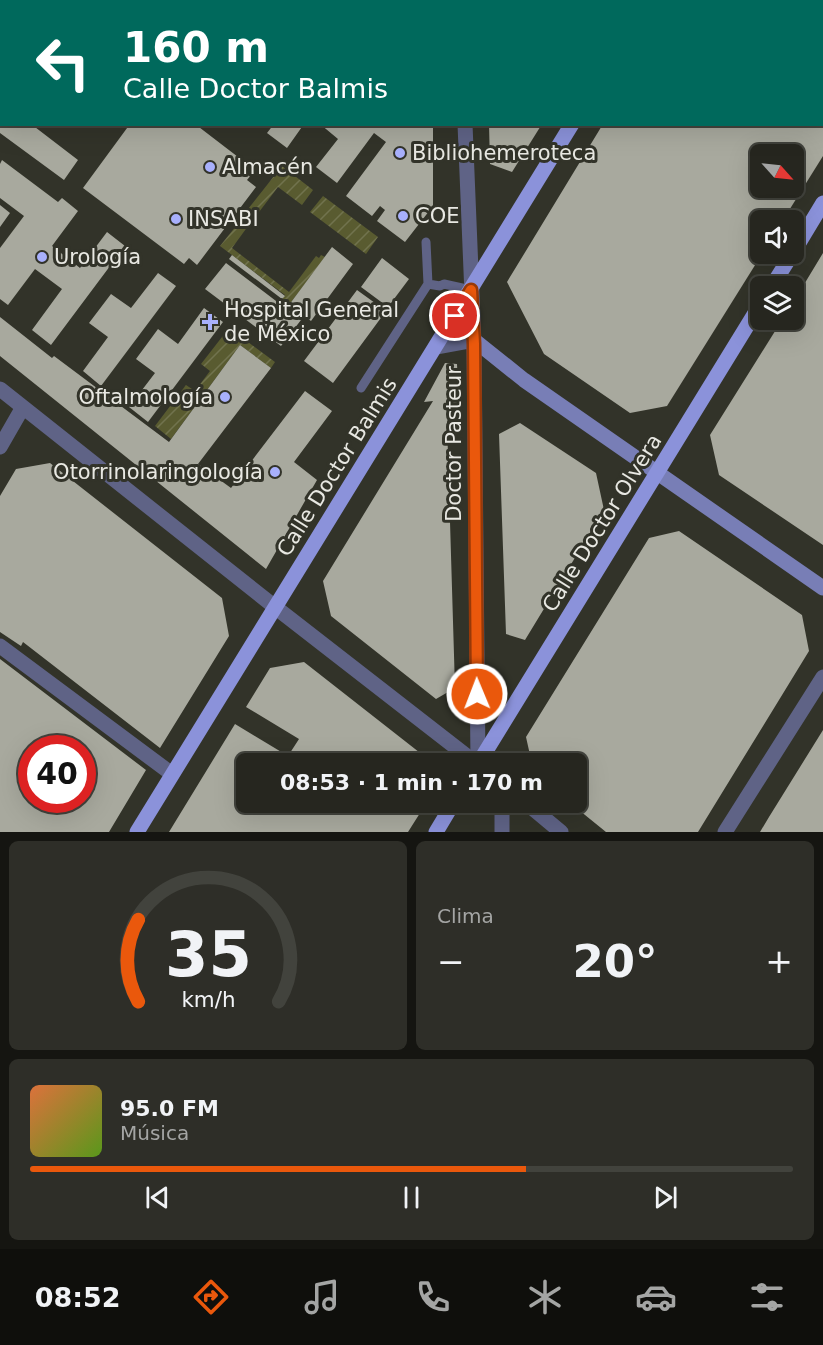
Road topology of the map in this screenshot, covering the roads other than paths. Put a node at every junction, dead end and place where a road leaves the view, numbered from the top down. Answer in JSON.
{"nodes":[{"id":1,"x":465,"y":126,"type":"edge"},
{"id":2,"x":571,"y":126,"type":"edge"},
{"id":3,"x":823,"y":203,"type":"edge"},
{"id":4,"x":804,"y":234,"type":"edge"},
{"id":5,"x":426,"y":242,"type":"dead end"},
{"id":6,"x":429,"y":284,"type":"junction"},
{"id":7,"x":471,"y":290,"type":"junction"},
{"id":8,"x":750,"y":321,"type":"edge"},
{"id":9,"x":474,"y":340,"type":"junction"},
{"id":10,"x":436,"y":347,"type":"junction"},
{"id":11,"x":361,"y":388,"type":"dead end"},
{"id":12,"x":0,"y":389,"type":"edge"},
{"id":13,"x":23,"y":407,"type":"junction"},
{"id":14,"x":0,"y":447,"type":"edge"},
{"id":15,"x":657,"y":473,"type":"junction"},
{"id":16,"x":823,"y":588,"type":"edge"},
{"id":17,"x":275,"y":607,"type":"junction"},
{"id":18,"x":0,"y":646,"type":"edge"},
{"id":19,"x":823,"y":677,"type":"edge"},
{"id":20,"x":463,"y":753,"type":"edge"},
{"id":21,"x":477,"y":753,"type":"edge"},
{"id":22,"x":484,"y":753,"type":"edge"},
{"id":23,"x":172,"y":774,"type":"junction"},
{"id":24,"x":447,"y":813,"type":"edge"},
{"id":25,"x":502,"y":813,"type":"edge"},
{"id":26,"x":538,"y":813,"type":"edge"},
{"id":27,"x":137,"y":832,"type":"edge"},
{"id":28,"x":436,"y":832,"type":"edge"},
{"id":29,"x":502,"y":832,"type":"edge"},
{"id":30,"x":561,"y":832,"type":"edge"},
{"id":31,"x":725,"y":832,"type":"edge"}],
"edges":[{"from":1,"to":7,"type":"street","name":"Doctor Pasteur"},
{"from":2,"to":7,"type":"main road","name":"Calle Doctor Balmis"},
{"from":3,"to":4,"type":"main road"},
{"from":5,"to":6,"type":"lane"},
{"from":6,"to":7,"type":"lane"},
{"from":6,"to":11,"type":"lane"},
{"from":7,"to":9,"type":"street","name":"Doctor Pasteur"},
{"from":7,"to":10,"type":"main road","name":"Calle Doctor Balmis"},
{"from":8,"to":15,"type":"main road","name":"Calle Doctor Olvera"},
{"from":9,"to":10,"type":"street"},
{"from":9,"to":15,"type":"main road"},
{"from":9,"to":21,"type":"street","name":"Doctor Pasteur"},
{"from":10,"to":17,"type":"main road","name":"Calle Doctor Balmis"},
{"from":12,"to":13,"type":"street"},
{"from":13,"to":14,"type":"street"},
{"from":13,"to":17,"type":"street"},
{"from":15,"to":16,"type":"main road"},
{"from":15,"to":22,"type":"main road","name":"Calle Doctor Olvera"},
{"from":17,"to":20,"type":"street"},
{"from":17,"to":23,"type":"main road","name":"Calle Doctor Balmis"},
{"from":18,"to":23,"type":"street"},
{"from":19,"to":31,"type":"street"},
{"from":23,"to":27,"type":"main road","name":"Calle Doctor Balmis"},
{"from":24,"to":28,"type":"main road"},
{"from":25,"to":29,"type":"street"},
{"from":26,"to":30,"type":"street"}]}
